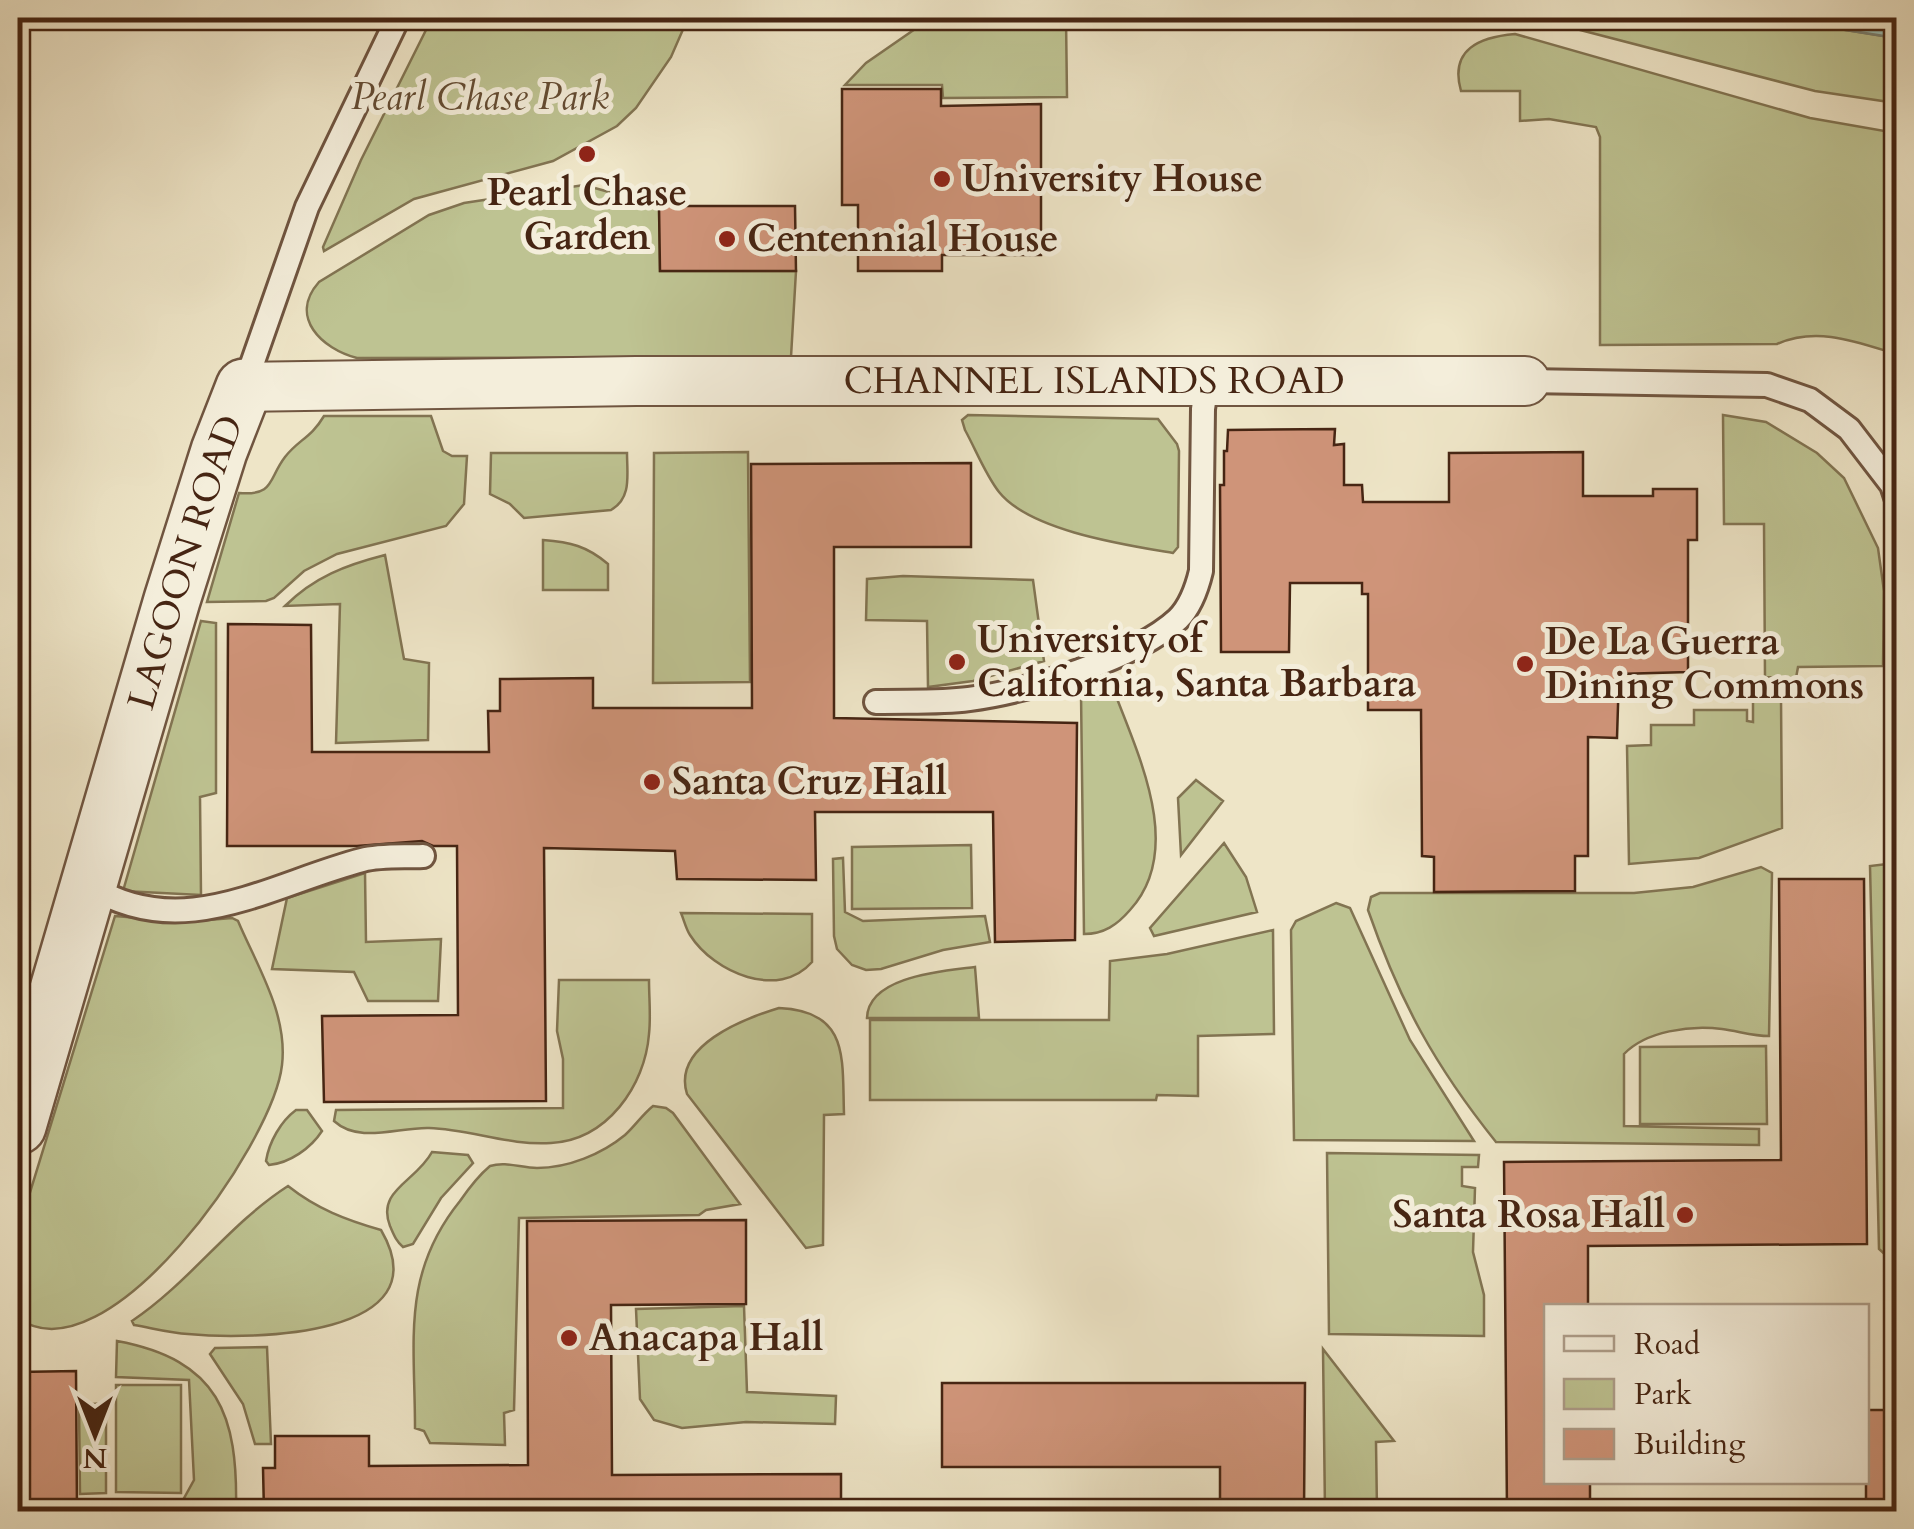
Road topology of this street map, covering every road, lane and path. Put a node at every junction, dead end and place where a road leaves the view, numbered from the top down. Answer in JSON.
{"nodes":[{"id":1,"x":398,"y":18,"type":"edge"},
{"id":2,"x":1525,"y":380,"type":"joint"},
{"id":3,"x":1207,"y":382,"type":"junction"},
{"id":4,"x":244,"y":387,"type":"junction"},
{"id":5,"x":1896,"y":497,"type":"edge"},
{"id":6,"x":876,"y":702,"type":"dead end"},
{"id":7,"x":423,"y":856,"type":"dead end"},
{"id":8,"x":87,"y":884,"type":"junction"},
{"id":9,"x":18,"y":1126,"type":"edge"}],
"edges":[{"from":1,"to":4,"type":"lane","name":"LAGOON ROAD"},
{"from":2,"to":3,"type":"street","name":"CHANNEL ISLANDS ROAD"},
{"from":2,"to":5,"type":"lane","name":"CHANNEL ISLANDS ROAD"},
{"from":3,"to":4,"type":"street","name":"CHANNEL ISLANDS ROAD"},
{"from":3,"to":6,"type":"lane"},
{"from":4,"to":8,"type":"street","name":"LAGOON ROAD"},
{"from":7,"to":8,"type":"lane"},
{"from":8,"to":9,"type":"street","name":"LAGOON ROAD"}]}
